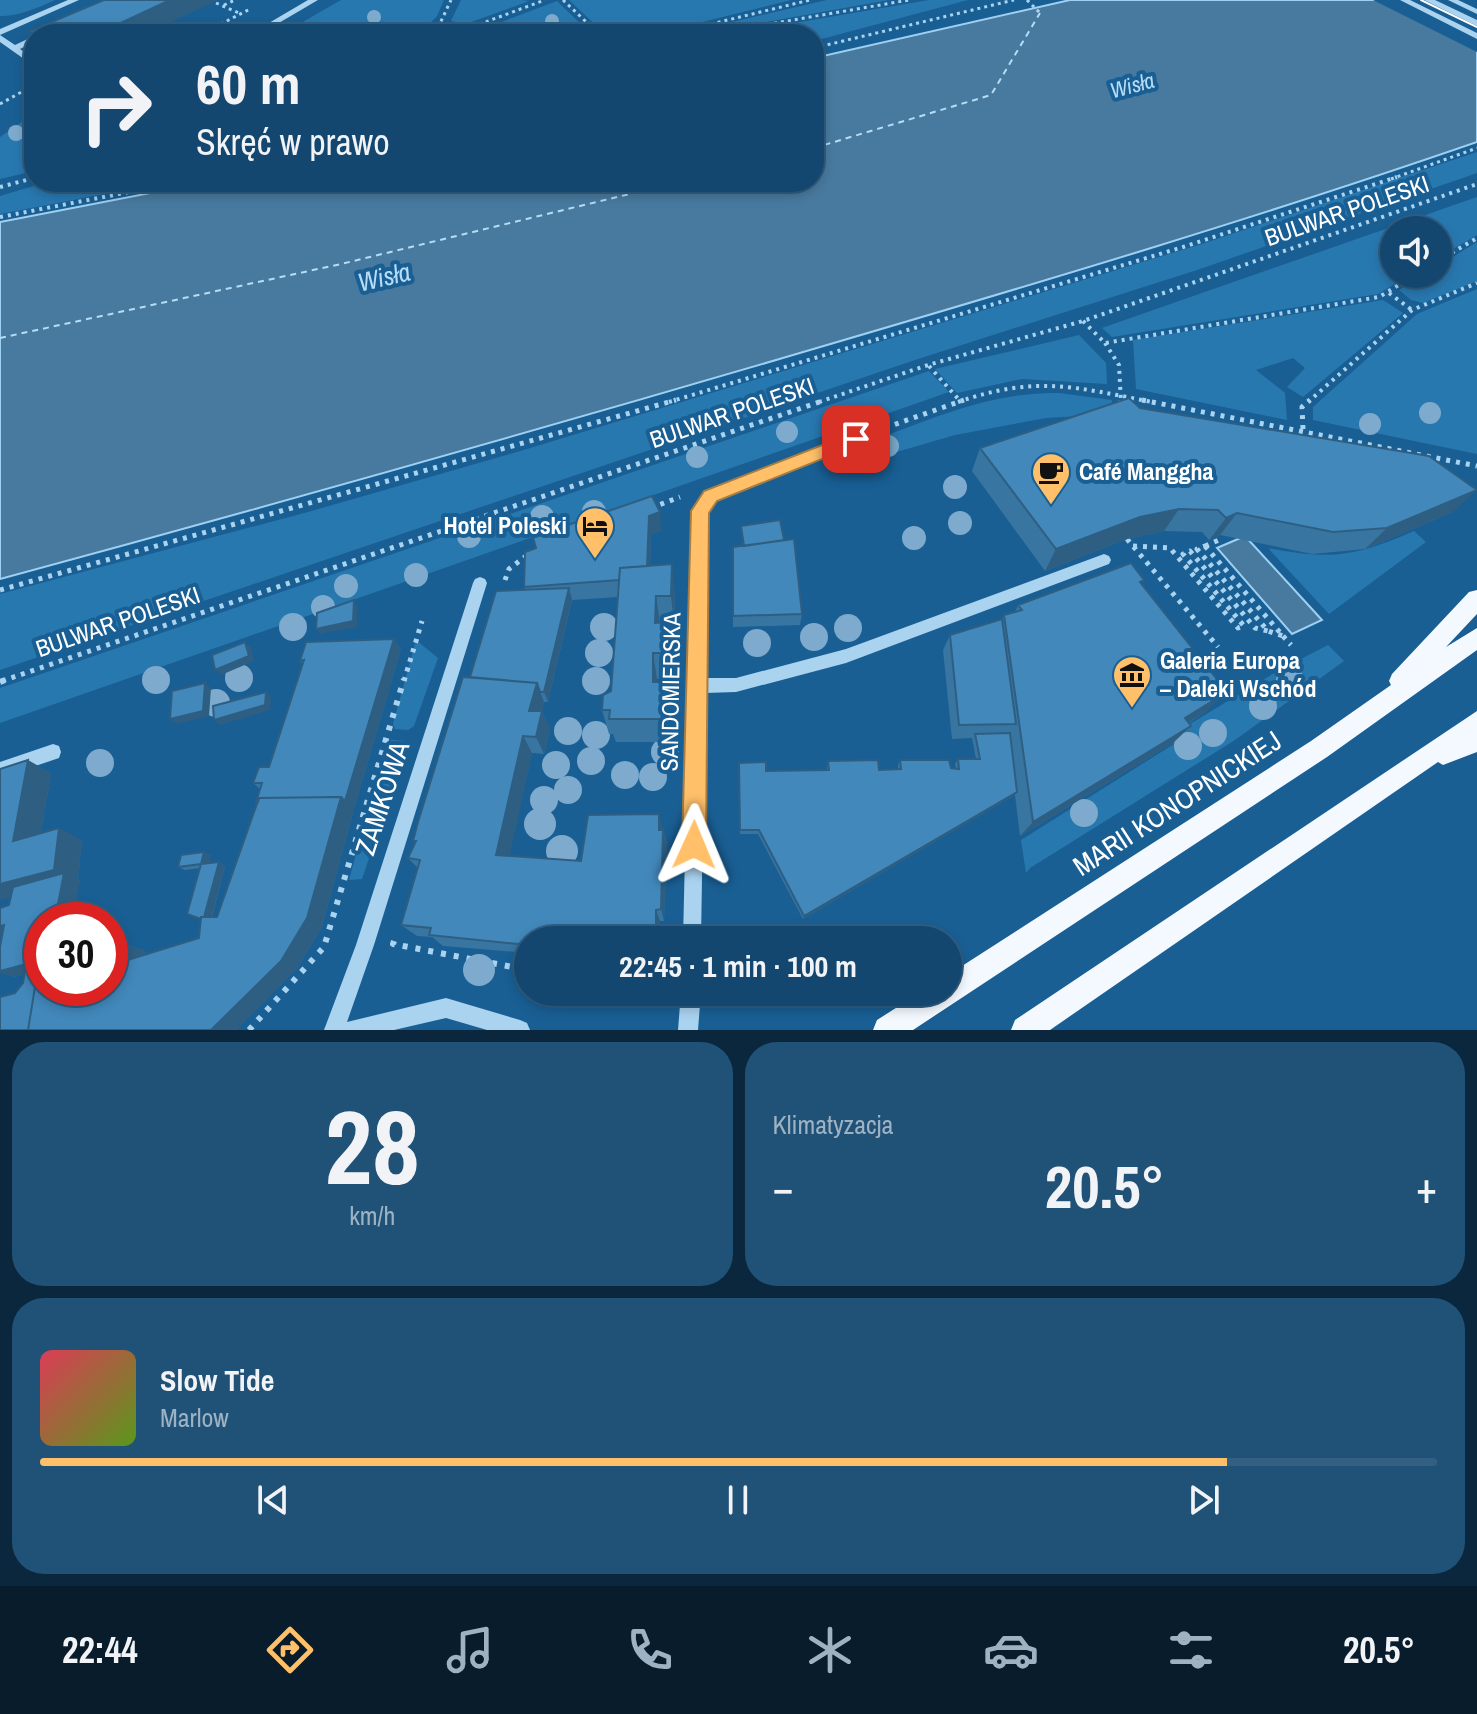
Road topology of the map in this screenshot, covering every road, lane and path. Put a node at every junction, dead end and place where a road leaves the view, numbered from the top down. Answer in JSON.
{"nodes":[{"id":1,"x":75,"y":0,"type":"edge"},
{"id":2,"x":235,"y":0,"type":"edge"},
{"id":3,"x":314,"y":0,"type":"edge"},
{"id":4,"x":451,"y":0,"type":"edge"},
{"id":5,"x":545,"y":0,"type":"edge"},
{"id":6,"x":563,"y":0,"type":"edge"},
{"id":7,"x":810,"y":0,"type":"edge"},
{"id":8,"x":881,"y":0,"type":"edge"},
{"id":9,"x":909,"y":0,"type":"edge"},
{"id":10,"x":1014,"y":0,"type":"edge"},
{"id":11,"x":1027,"y":0,"type":"edge"},
{"id":12,"x":1404,"y":0,"type":"edge"},
{"id":13,"x":1428,"y":0,"type":"edge"},
{"id":14,"x":1452,"y":0,"type":"edge"},
{"id":15,"x":999,"y":2,"type":"edge"},
{"id":16,"x":885,"y":4,"type":"junction"},
{"id":17,"x":223,"y":6,"type":"dead end"},
{"id":18,"x":251,"y":9,"type":"dead end"},
{"id":19,"x":1477,"y":12,"type":"edge"},
{"id":20,"x":1040,"y":13,"type":"dead end"},
{"id":21,"x":1477,"y":23,"type":"edge"},
{"id":22,"x":221,"y":24,"type":"edge"},
{"id":23,"x":272,"y":24,"type":"edge"},
{"id":24,"x":440,"y":24,"type":"edge"},
{"id":25,"x":480,"y":24,"type":"edge"},
{"id":26,"x":588,"y":24,"type":"edge"},
{"id":27,"x":711,"y":24,"type":"edge"},
{"id":28,"x":770,"y":24,"type":"edge"},
{"id":29,"x":0,"y":32,"type":"edge"},
{"id":30,"x":1477,"y":36,"type":"edge"},
{"id":31,"x":0,"y":38,"type":"edge"},
{"id":32,"x":24,"y":44,"type":"edge"},
{"id":33,"x":824,"y":46,"type":"edge"},
{"id":34,"x":15,"y":48,"type":"junction"},
{"id":35,"x":24,"y":55,"type":"edge"},
{"id":36,"x":24,"y":90,"type":"edge"},
{"id":37,"x":0,"y":104,"type":"edge"},
{"id":38,"x":1477,"y":148,"type":"edge"},
{"id":39,"x":24,"y":181,"type":"edge"},
{"id":40,"x":1477,"y":184,"type":"edge"},
{"id":41,"x":0,"y":187,"type":"edge"},
{"id":42,"x":129,"y":192,"type":"edge"},
{"id":43,"x":0,"y":217,"type":"edge"},
{"id":44,"x":1477,"y":238,"type":"edge"},
{"id":45,"x":1452,"y":253,"type":"edge"},
{"id":46,"x":1477,"y":283,"type":"edge"},
{"id":47,"x":1396,"y":288,"type":"edge"},
{"id":48,"x":1389,"y":293,"type":"junction"},
{"id":49,"x":1412,"y":310,"type":"junction"},
{"id":50,"x":1083,"y":321,"type":"junction"},
{"id":51,"x":1105,"y":343,"type":"junction"},
{"id":52,"x":928,"y":365,"type":"junction"},
{"id":53,"x":1121,"y":394,"type":"junction"},
{"id":54,"x":960,"y":401,"type":"junction"},
{"id":55,"x":1121,"y":413,"type":"edge"},
{"id":56,"x":1303,"y":429,"type":"junction"},
{"id":57,"x":856,"y":439,"type":"joint"},
{"id":58,"x":1477,"y":466,"type":"edge"},
{"id":59,"x":684,"y":496,"type":"dead end"},
{"id":60,"x":639,"y":512,"type":"edge"},
{"id":61,"x":1127,"y":539,"type":"edge"},
{"id":62,"x":1219,"y":540,"type":"edge"},
{"id":63,"x":1205,"y":545,"type":"junction"},
{"id":64,"x":1133,"y":546,"type":"junction"},
{"id":65,"x":535,"y":549,"type":"edge"},
{"id":66,"x":1104,"y":560,"type":"edge"},
{"id":67,"x":480,"y":583,"type":"dead end"},
{"id":68,"x":503,"y":584,"type":"dead end"},
{"id":69,"x":0,"y":590,"type":"edge"},
{"id":70,"x":1477,"y":599,"type":"edge"},
{"id":71,"x":422,"y":621,"type":"dead end"},
{"id":72,"x":1268,"y":631,"type":"junction"},
{"id":73,"x":1283,"y":636,"type":"junction"},
{"id":74,"x":1477,"y":638,"type":"edge"},
{"id":75,"x":1291,"y":645,"type":"dead end"},
{"id":76,"x":1218,"y":647,"type":"dead end"},
{"id":77,"x":1228,"y":660,"type":"dead end"},
{"id":78,"x":1195,"y":674,"type":"edge"},
{"id":79,"x":0,"y":682,"type":"edge"},
{"id":80,"x":698,"y":686,"type":"junction"},
{"id":81,"x":1372,"y":710,"type":"junction"},
{"id":82,"x":1477,"y":722,"type":"edge"},
{"id":83,"x":1477,"y":741,"type":"edge"},
{"id":84,"x":53,"y":752,"type":"dead end"},
{"id":85,"x":1417,"y":763,"type":"junction"},
{"id":86,"x":0,"y":770,"type":"edge"},
{"id":87,"x":692,"y":926,"type":"edge"},
{"id":88,"x":398,"y":929,"type":"dead end"},
{"id":89,"x":514,"y":967,"type":"edge"},
{"id":90,"x":962,"y":981,"type":"edge"},
{"id":91,"x":690,"y":1006,"type":"edge"},
{"id":92,"x":924,"y":1006,"type":"edge"},
{"id":93,"x":249,"y":1030,"type":"edge"},
{"id":94,"x":334,"y":1030,"type":"edge"},
{"id":95,"x":352,"y":1030,"type":"edge"},
{"id":96,"x":520,"y":1030,"type":"edge"},
{"id":97,"x":688,"y":1030,"type":"edge"},
{"id":98,"x":887,"y":1030,"type":"edge"},
{"id":99,"x":1025,"y":1030,"type":"edge"}],
"edges":[{"from":1,"to":29,"type":"street"},
{"from":2,"to":17,"type":"path"},
{"from":3,"to":23,"type":"street"},
{"from":4,"to":24,"type":"path"},
{"from":5,"to":25,"type":"path"},
{"from":6,"to":26,"type":"path"},
{"from":7,"to":27,"type":"path"},
{"from":8,"to":16,"type":"path"},
{"from":9,"to":16,"type":"path"},
{"from":10,"to":15,"type":"path"},
{"from":11,"to":20,"type":"path"},
{"from":12,"to":30,"type":"street"},
{"from":13,"to":21,"type":"street"},
{"from":14,"to":19,"type":"street"},
{"from":15,"to":33,"type":"path"},
{"from":16,"to":28,"type":"path"},
{"from":18,"to":22,"type":"path"},
{"from":31,"to":34,"type":"street"},
{"from":32,"to":34,"type":"street"},
{"from":34,"to":35,"type":"street"},
{"from":36,"to":37,"type":"path"},
{"from":38,"to":69,"type":"path"},
{"from":39,"to":41,"type":"path"},
{"from":40,"to":50,"type":"path","name":"BULWAR POLESKI"},
{"from":42,"to":43,"type":"path"},
{"from":44,"to":45,"type":"path"},
{"from":46,"to":49,"type":"path"},
{"from":47,"to":48,"type":"path"},
{"from":48,"to":49,"type":"path"},
{"from":48,"to":51,"type":"path"},
{"from":49,"to":56,"type":"path"},
{"from":50,"to":51,"type":"path"},
{"from":50,"to":52,"type":"path","name":"BULWAR POLESKI"},
{"from":51,"to":53,"type":"path"},
{"from":52,"to":54,"type":"path"},
{"from":52,"to":79,"type":"path","name":"BULWAR POLESKI"},
{"from":53,"to":54,"type":"path"},
{"from":53,"to":55,"type":"path"},
{"from":53,"to":56,"type":"path"},
{"from":54,"to":57,"type":"path"},
{"from":56,"to":58,"type":"path"},
{"from":57,"to":80,"type":"street","name":"SANDOMIERSKA"},
{"from":59,"to":60,"type":"path"},
{"from":61,"to":64,"type":"path"},
{"from":62,"to":63,"type":"path"},
{"from":63,"to":72,"type":"path"},
{"from":63,"to":73,"type":"path"},
{"from":64,"to":72,"type":"path"},
{"from":64,"to":76,"type":"path"},
{"from":65,"to":68,"type":"path"},
{"from":66,"to":80,"type":"street"},
{"from":67,"to":94,"type":"street","name":"ZAMKOWA"},
{"from":70,"to":81,"type":"main road"},
{"from":71,"to":93,"type":"path"},
{"from":72,"to":73,"type":"path"},
{"from":73,"to":75,"type":"path"},
{"from":74,"to":81,"type":"main road","name":"MARII KONOPNICKIEJ"},
{"from":77,"to":78,"type":"path"},
{"from":80,"to":87,"type":"street","name":"SANDOMIERSKA"},
{"from":81,"to":90,"type":"main road","name":"MARII KONOPNICKIEJ"},
{"from":82,"to":85,"type":"main road"},
{"from":83,"to":85,"type":"main road"},
{"from":84,"to":86,"type":"street"},
{"from":85,"to":99,"type":"main road"},
{"from":88,"to":89,"type":"path"},
{"from":91,"to":97,"type":"street"},
{"from":92,"to":98,"type":"main road","name":"MARII KONOPNICKIEJ"},
{"from":95,"to":96,"type":"street"}]}
